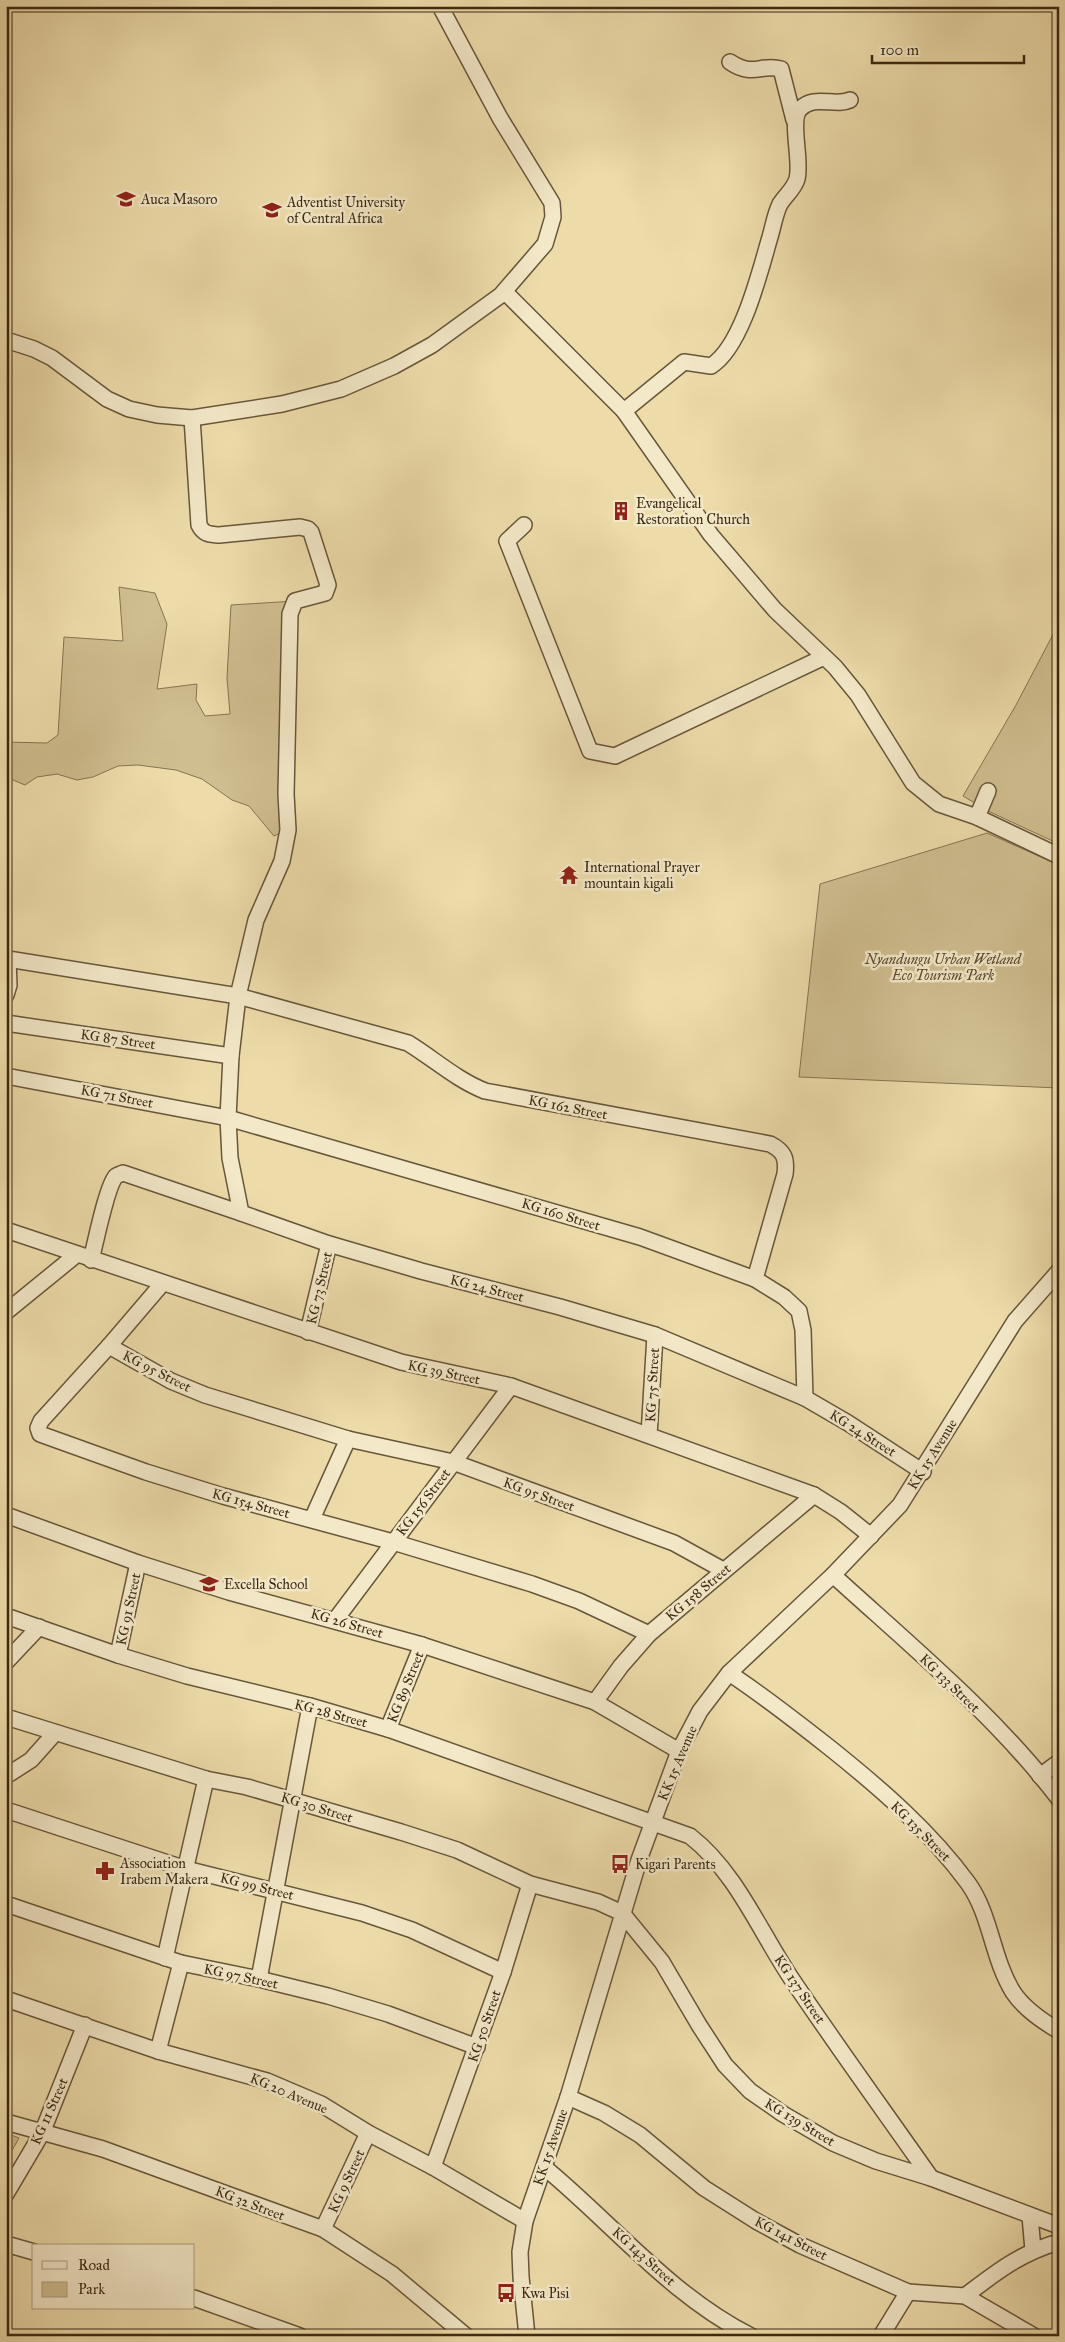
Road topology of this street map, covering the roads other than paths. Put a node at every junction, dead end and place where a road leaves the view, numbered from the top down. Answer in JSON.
{"nodes":[{"id":1,"x":440,"y":6,"type":"edge"},
{"id":2,"x":730,"y":62,"type":"dead end"},
{"id":3,"x":787,"y":91,"type":"junction"},
{"id":4,"x":850,"y":100,"type":"dead end"},
{"id":5,"x":804,"y":105,"type":"junction"},
{"id":6,"x":794,"y":120,"type":"junction"},
{"id":7,"x":505,"y":292,"type":"junction"},
{"id":8,"x":6,"y":340,"type":"edge"},
{"id":9,"x":624,"y":411,"type":"junction"},
{"id":10,"x":192,"y":418,"type":"junction"},
{"id":11,"x":524,"y":525,"type":"dead end"},
{"id":12,"x":824,"y":657,"type":"junction"},
{"id":13,"x":988,"y":791,"type":"dead end"},
{"id":14,"x":976,"y":817,"type":"junction"},
{"id":15,"x":1059,"y":856,"type":"edge"},
{"id":16,"x":6,"y":996,"type":"edge"},
{"id":17,"x":238,"y":996,"type":"junction"},
{"id":18,"x":6,"y":1023,"type":"edge"},
{"id":19,"x":230,"y":1056,"type":"junction"},
{"id":20,"x":6,"y":1076,"type":"edge"},
{"id":21,"x":228,"y":1118,"type":"junction"},
{"id":22,"x":240,"y":1213,"type":"junction"},
{"id":23,"x":6,"y":1230,"type":"edge"},
{"id":24,"x":329,"y":1244,"type":"junction"},
{"id":25,"x":76,"y":1255,"type":"junction"},
{"id":26,"x":92,"y":1260,"type":"junction"},
{"id":27,"x":1059,"y":1271,"type":"edge"},
{"id":28,"x":755,"y":1279,"type":"junction"},
{"id":29,"x":162,"y":1284,"type":"junction"},
{"id":30,"x":6,"y":1312,"type":"edge"},
{"id":31,"x":308,"y":1332,"type":"junction"},
{"id":32,"x":655,"y":1335,"type":"junction"},
{"id":33,"x":109,"y":1346,"type":"junction"},
{"id":34,"x":511,"y":1386,"type":"junction"},
{"id":35,"x":805,"y":1398,"type":"junction"},
{"id":36,"x":649,"y":1435,"type":"junction"},
{"id":37,"x":348,"y":1439,"type":"junction"},
{"id":38,"x":453,"y":1462,"type":"junction"},
{"id":39,"x":923,"y":1472,"type":"junction"},
{"id":40,"x":814,"y":1495,"type":"junction"},
{"id":41,"x":6,"y":1515,"type":"edge"},
{"id":42,"x":312,"y":1520,"type":"junction"},
{"id":43,"x":871,"y":1536,"type":"junction"},
{"id":44,"x":393,"y":1542,"type":"junction"},
{"id":45,"x":138,"y":1563,"type":"junction"},
{"id":46,"x":723,"y":1570,"type":"junction"},
{"id":47,"x":833,"y":1575,"type":"junction"},
{"id":48,"x":6,"y":1616,"type":"edge"},
{"id":49,"x":336,"y":1619,"type":"junction"},
{"id":50,"x":38,"y":1626,"type":"junction"},
{"id":51,"x":649,"y":1634,"type":"junction"},
{"id":52,"x":422,"y":1645,"type":"junction"},
{"id":53,"x":118,"y":1655,"type":"junction"},
{"id":54,"x":6,"y":1662,"type":"edge"},
{"id":55,"x":729,"y":1673,"type":"junction"},
{"id":56,"x":595,"y":1702,"type":"junction"},
{"id":57,"x":310,"y":1706,"type":"junction"},
{"id":58,"x":6,"y":1717,"type":"edge"},
{"id":59,"x":388,"y":1729,"type":"junction"},
{"id":60,"x":55,"y":1733,"type":"junction"},
{"id":61,"x":679,"y":1751,"type":"junction"},
{"id":62,"x":1059,"y":1762,"type":"edge"},
{"id":63,"x":6,"y":1776,"type":"edge"},
{"id":64,"x":1040,"y":1776,"type":"junction"},
{"id":65,"x":206,"y":1779,"type":"junction"},
{"id":66,"x":1059,"y":1799,"type":"edge"},
{"id":67,"x":292,"y":1800,"type":"junction"},
{"id":68,"x":6,"y":1810,"type":"edge"},
{"id":69,"x":653,"y":1822,"type":"junction"},
{"id":70,"x":186,"y":1868,"type":"junction"},
{"id":71,"x":530,"y":1884,"type":"junction"},
{"id":72,"x":275,"y":1890,"type":"junction"},
{"id":73,"x":6,"y":1904,"type":"edge"},
{"id":74,"x":622,"y":1913,"type":"junction"},
{"id":75,"x":165,"y":1958,"type":"junction"},
{"id":76,"x":181,"y":1963,"type":"junction"},
{"id":77,"x":503,"y":1972,"type":"junction"},
{"id":78,"x":259,"y":1979,"type":"junction"},
{"id":79,"x":6,"y":1999,"type":"edge"},
{"id":80,"x":85,"y":2025,"type":"junction"},
{"id":81,"x":1059,"y":2031,"type":"edge"},
{"id":82,"x":477,"y":2047,"type":"junction"},
{"id":83,"x":158,"y":2051,"type":"junction"},
{"id":84,"x":568,"y":2097,"type":"junction"},
{"id":85,"x":6,"y":2122,"type":"edge"},
{"id":86,"x":42,"y":2133,"type":"junction"},
{"id":87,"x":368,"y":2134,"type":"junction"},
{"id":88,"x":433,"y":2166,"type":"junction"},
{"id":89,"x":544,"y":2167,"type":"junction"},
{"id":90,"x":931,"y":2178,"type":"junction"},
{"id":91,"x":6,"y":2194,"type":"edge"},
{"id":92,"x":1030,"y":2216,"type":"junction"},
{"id":93,"x":525,"y":2221,"type":"junction"},
{"id":94,"x":1059,"y":2226,"type":"edge"},
{"id":95,"x":323,"y":2229,"type":"junction"},
{"id":96,"x":1059,"y":2242,"type":"edge"},
{"id":97,"x":6,"y":2244,"type":"edge"},
{"id":98,"x":1033,"y":2250,"type":"junction"},
{"id":99,"x":32,"y":2251,"type":"edge"},
{"id":100,"x":908,"y":2292,"type":"junction"},
{"id":101,"x":965,"y":2296,"type":"junction"},
{"id":102,"x":195,"y":2298,"type":"edge"},
{"id":103,"x":296,"y":2335,"type":"edge"},
{"id":104,"x":466,"y":2336,"type":"edge"},
{"id":105,"x":527,"y":2336,"type":"edge"},
{"id":106,"x":751,"y":2336,"type":"edge"},
{"id":107,"x":881,"y":2336,"type":"edge"},
{"id":108,"x":1034,"y":2336,"type":"edge"}],
"edges":[{"from":1,"to":7,"type":"street"},
{"from":2,"to":3,"type":"street"},
{"from":3,"to":5,"type":"street"},
{"from":3,"to":6,"type":"street"},
{"from":4,"to":5,"type":"street"},
{"from":5,"to":6,"type":"street"},
{"from":6,"to":9,"type":"street"},
{"from":7,"to":9,"type":"street"},
{"from":7,"to":10,"type":"street"},
{"from":8,"to":10,"type":"street"},
{"from":9,"to":12,"type":"street"},
{"from":10,"to":17,"type":"street"},
{"from":11,"to":12,"type":"street"},
{"from":12,"to":14,"type":"street"},
{"from":13,"to":14,"type":"street"},
{"from":14,"to":15,"type":"street"},
{"from":16,"to":17,"type":"street"},
{"from":17,"to":19,"type":"street"},
{"from":17,"to":28,"type":"street","name":"KG 162 Street"},
{"from":18,"to":19,"type":"street","name":"KG 87 Street"},
{"from":19,"to":21,"type":"street"},
{"from":20,"to":21,"type":"street","name":"KG 71 Street"},
{"from":21,"to":22,"type":"street"},
{"from":21,"to":28,"type":"street","name":"KG 160 Street"},
{"from":22,"to":24,"type":"street","name":"KG 24 Street"},
{"from":22,"to":26,"type":"street","name":"KG 24 Street"},
{"from":23,"to":25,"type":"street","name":"KG 39 Street"},
{"from":24,"to":31,"type":"street","name":"KG 73 Street"},
{"from":24,"to":32,"type":"street","name":"KG 24 Street"},
{"from":25,"to":26,"type":"street","name":"KG 39 Street"},
{"from":25,"to":30,"type":"street"},
{"from":26,"to":29,"type":"street","name":"KG 39 Street"},
{"from":27,"to":39,"type":"street","name":"KK 15 Avenue"},
{"from":28,"to":35,"type":"street","name":"KG 160 Street"},
{"from":29,"to":31,"type":"street","name":"KG 39 Street"},
{"from":29,"to":33,"type":"street","name":"KG 154 Street"},
{"from":31,"to":34,"type":"street","name":"KG 39 Street"},
{"from":32,"to":35,"type":"street","name":"KG 24 Street"},
{"from":32,"to":36,"type":"street","name":"KG 75 Street"},
{"from":33,"to":37,"type":"street","name":"KG 95 Street"},
{"from":33,"to":42,"type":"street","name":"KG 154 Street"},
{"from":34,"to":36,"type":"street","name":"KG 39 Street"},
{"from":34,"to":38,"type":"street","name":"KG 156 Street"},
{"from":35,"to":39,"type":"street","name":"KG 24 Street"},
{"from":36,"to":40,"type":"street","name":"KG 39 Street"},
{"from":37,"to":38,"type":"street","name":"KG 95 Street"},
{"from":37,"to":42,"type":"street"},
{"from":38,"to":44,"type":"street","name":"KG 156 Street"},
{"from":38,"to":46,"type":"street","name":"KG 95 Street"},
{"from":39,"to":43,"type":"street","name":"KK 15 Avenue"},
{"from":40,"to":43,"type":"street","name":"KG 39 Street"},
{"from":40,"to":46,"type":"street","name":"KG 158 Street"},
{"from":41,"to":45,"type":"street","name":"KG 26 Street"},
{"from":42,"to":44,"type":"street","name":"KG 154 Street"},
{"from":43,"to":47,"type":"street","name":"KK 15 Avenue"},
{"from":44,"to":49,"type":"street","name":"KG 156 Street"},
{"from":44,"to":51,"type":"street","name":"KG 154 Street"},
{"from":45,"to":49,"type":"street","name":"KG 26 Street"},
{"from":45,"to":53,"type":"street","name":"KG 91 Street"},
{"from":46,"to":51,"type":"street","name":"KG 158 Street"},
{"from":47,"to":55,"type":"street","name":"KK 15 Avenue"},
{"from":47,"to":64,"type":"street","name":"KG 133 Street"},
{"from":48,"to":50,"type":"street","name":"KG 28 Street"},
{"from":49,"to":52,"type":"street","name":"KG 26 Street"},
{"from":50,"to":53,"type":"street","name":"KG 28 Street"},
{"from":50,"to":54,"type":"street"},
{"from":51,"to":56,"type":"street","name":"KG 158 Street"},
{"from":52,"to":56,"type":"street","name":"KG 26 Street"},
{"from":52,"to":59,"type":"street","name":"KG 89 Street"},
{"from":53,"to":57,"type":"street","name":"KG 28 Street"},
{"from":55,"to":61,"type":"street","name":"KK 15 Avenue"},
{"from":55,"to":81,"type":"street","name":"KG 135 Street"},
{"from":56,"to":61,"type":"street","name":"KG 26 Street"},
{"from":57,"to":59,"type":"street","name":"KG 28 Street"},
{"from":57,"to":67,"type":"street"},
{"from":58,"to":60,"type":"street","name":"KG 30 Street"},
{"from":59,"to":69,"type":"street","name":"KG 28 Street"},
{"from":60,"to":63,"type":"street"},
{"from":60,"to":65,"type":"street","name":"KG 30 Street"},
{"from":61,"to":69,"type":"street","name":"KK 15 Avenue"},
{"from":62,"to":64,"type":"street"},
{"from":64,"to":66,"type":"street","name":"KG 133 Street"},
{"from":65,"to":67,"type":"street","name":"KG 30 Street"},
{"from":65,"to":70,"type":"street"},
{"from":67,"to":71,"type":"street","name":"KG 30 Street"},
{"from":67,"to":72,"type":"street"},
{"from":68,"to":70,"type":"street","name":"KG 99 Street"},
{"from":69,"to":74,"type":"street","name":"KK 15 Avenue"},
{"from":69,"to":90,"type":"street","name":"KG 137 Street"},
{"from":70,"to":72,"type":"street","name":"KG 99 Street"},
{"from":70,"to":75,"type":"street"},
{"from":71,"to":74,"type":"street","name":"KG 30 Street"},
{"from":71,"to":77,"type":"street","name":"KG 50 Street"},
{"from":72,"to":77,"type":"street","name":"KG 99 Street"},
{"from":72,"to":78,"type":"street"},
{"from":73,"to":75,"type":"street","name":"KG 97 Street"},
{"from":74,"to":84,"type":"street","name":"KK 15 Avenue"},
{"from":74,"to":90,"type":"street","name":"KG 139 Street"},
{"from":75,"to":76,"type":"street","name":"KG 97 Street"},
{"from":76,"to":78,"type":"street","name":"KG 97 Street"},
{"from":76,"to":83,"type":"street"},
{"from":77,"to":82,"type":"street","name":"KG 50 Street"},
{"from":78,"to":82,"type":"street","name":"KG 97 Street"},
{"from":79,"to":80,"type":"street","name":"KG 20 Avenue"},
{"from":80,"to":83,"type":"street","name":"KG 20 Avenue"},
{"from":80,"to":86,"type":"street","name":"KG 11 Street"},
{"from":82,"to":88,"type":"street","name":"KG 50 Street"},
{"from":83,"to":87,"type":"street","name":"KG 20 Avenue"},
{"from":84,"to":89,"type":"street","name":"KK 15 Avenue"},
{"from":84,"to":100,"type":"street","name":"KG 141 Street"},
{"from":85,"to":86,"type":"street","name":"KG 32 Street"},
{"from":86,"to":91,"type":"street","name":"KG 11 Street"},
{"from":86,"to":95,"type":"street","name":"KG 32 Street"},
{"from":87,"to":88,"type":"street","name":"KG 20 Avenue"},
{"from":87,"to":95,"type":"street","name":"KG 9 Street"},
{"from":88,"to":93,"type":"street","name":"KG 20 Avenue"},
{"from":89,"to":93,"type":"street","name":"KK 15 Avenue"},
{"from":89,"to":106,"type":"street","name":"KG 143 Street"},
{"from":90,"to":92,"type":"street","name":"KG 139 Street"},
{"from":92,"to":94,"type":"street","name":"KG 139 Street"},
{"from":92,"to":98,"type":"street"},
{"from":93,"to":105,"type":"street","name":"KK 15 Avenue"},
{"from":95,"to":104,"type":"street","name":"KG 32 Street"},
{"from":96,"to":98,"type":"street"},
{"from":97,"to":99,"type":"street"},
{"from":98,"to":101,"type":"street"},
{"from":100,"to":101,"type":"street","name":"KG 141 Street"},
{"from":100,"to":107,"type":"street"},
{"from":101,"to":108,"type":"street","name":"KG 141 Street"},
{"from":102,"to":103,"type":"street"}]}
